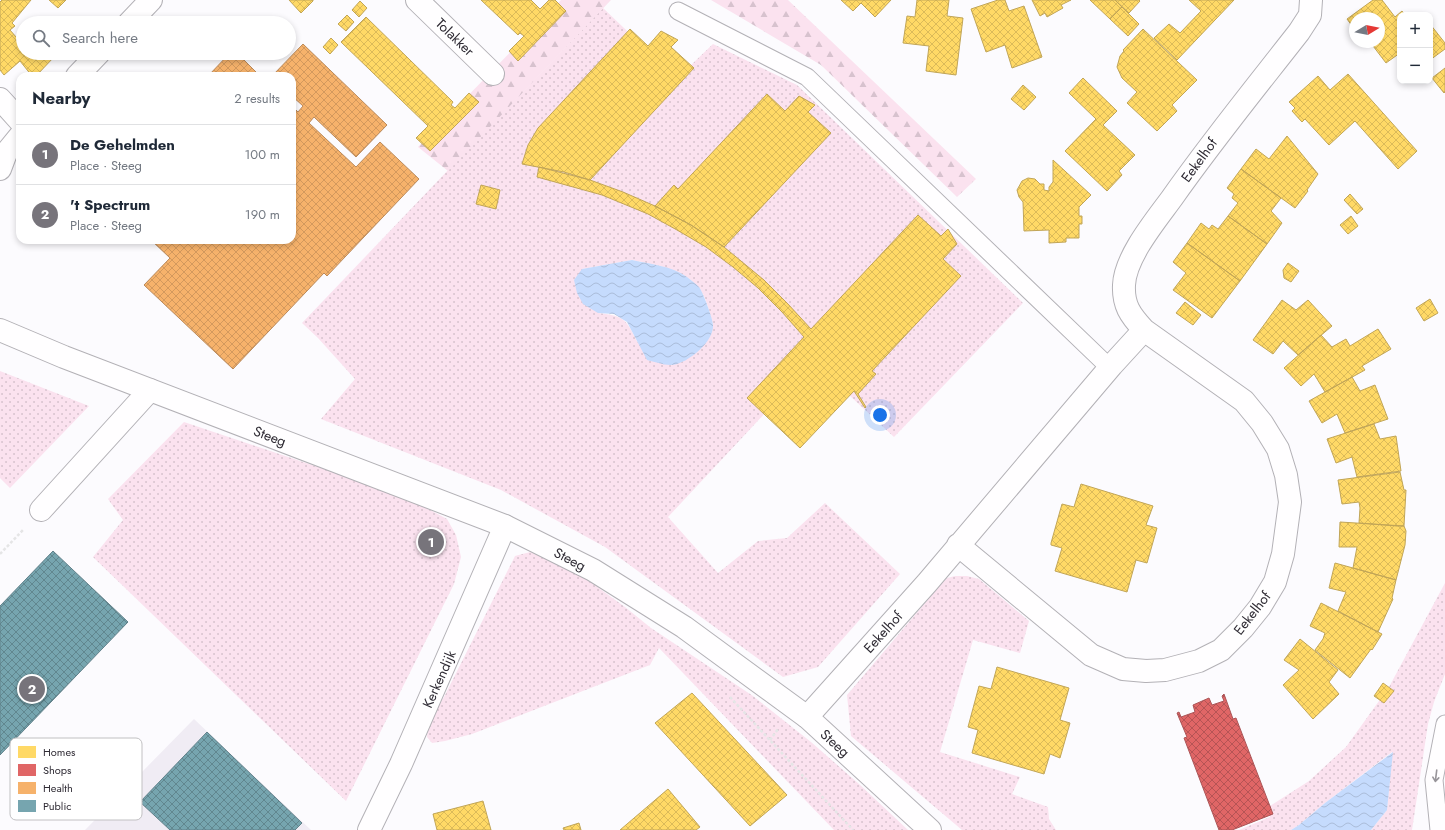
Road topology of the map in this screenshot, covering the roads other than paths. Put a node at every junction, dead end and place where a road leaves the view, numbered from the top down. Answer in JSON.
{"nodes":[{"id":1,"x":151,"y":0,"type":"edge"},
{"id":2,"x":417,"y":0,"type":"edge"},
{"id":3,"x":1311,"y":0,"type":"edge"},
{"id":4,"x":678,"y":11,"type":"dead end"},
{"id":5,"x":135,"y":16,"type":"edge"},
{"id":6,"x":92,"y":60,"type":"edge"},
{"id":7,"x":81,"y":72,"type":"edge"},
{"id":8,"x":493,"y":74,"type":"dead end"},
{"id":9,"x":0,"y":99,"type":"edge"},
{"id":10,"x":16,"y":117,"type":"edge"},
{"id":11,"x":16,"y":141,"type":"edge"},
{"id":12,"x":0,"y":169,"type":"edge"},
{"id":13,"x":0,"y":330,"type":"edge"},
{"id":14,"x":1144,"y":330,"type":"junction"},
{"id":15,"x":1110,"y":368,"type":"junction"},
{"id":16,"x":150,"y":390,"type":"junction"},
{"id":17,"x":41,"y":510,"type":"road end"},
{"id":18,"x":505,"y":526,"type":"junction"},
{"id":19,"x":958,"y":545,"type":"junction"},
{"id":20,"x":807,"y":717,"type":"junction"},
{"id":21,"x":1445,"y":724,"type":"edge"},
{"id":22,"x":369,"y":830,"type":"edge"},
{"id":23,"x":930,"y":830,"type":"edge"},
{"id":24,"x":1439,"y":830,"type":"edge"}],
"edges":[{"from":1,"to":5,"type":"street"},
{"from":2,"to":8,"type":"street","name":"Tolakker"},
{"from":3,"to":14,"type":"street","name":"Eekelhof"},
{"from":4,"to":15,"type":"lane"},
{"from":6,"to":7,"type":"street"},
{"from":9,"to":10,"type":"street"},
{"from":11,"to":12,"type":"street"},
{"from":13,"to":16,"type":"street","name":"Steeg"},
{"from":14,"to":15,"type":"street","name":"Eekelhof"},
{"from":14,"to":19,"type":"street","name":"Eekelhof"},
{"from":15,"to":19,"type":"street","name":"Eekelhof"},
{"from":16,"to":17,"type":"street"},
{"from":16,"to":18,"type":"street","name":"Steeg"},
{"from":18,"to":20,"type":"street","name":"Steeg"},
{"from":18,"to":22,"type":"street","name":"Kerkendijk"},
{"from":19,"to":20,"type":"street","name":"Eekelhof"},
{"from":20,"to":23,"type":"street","name":"Steeg"},
{"from":21,"to":24,"type":"lane","one_way":true}]}
